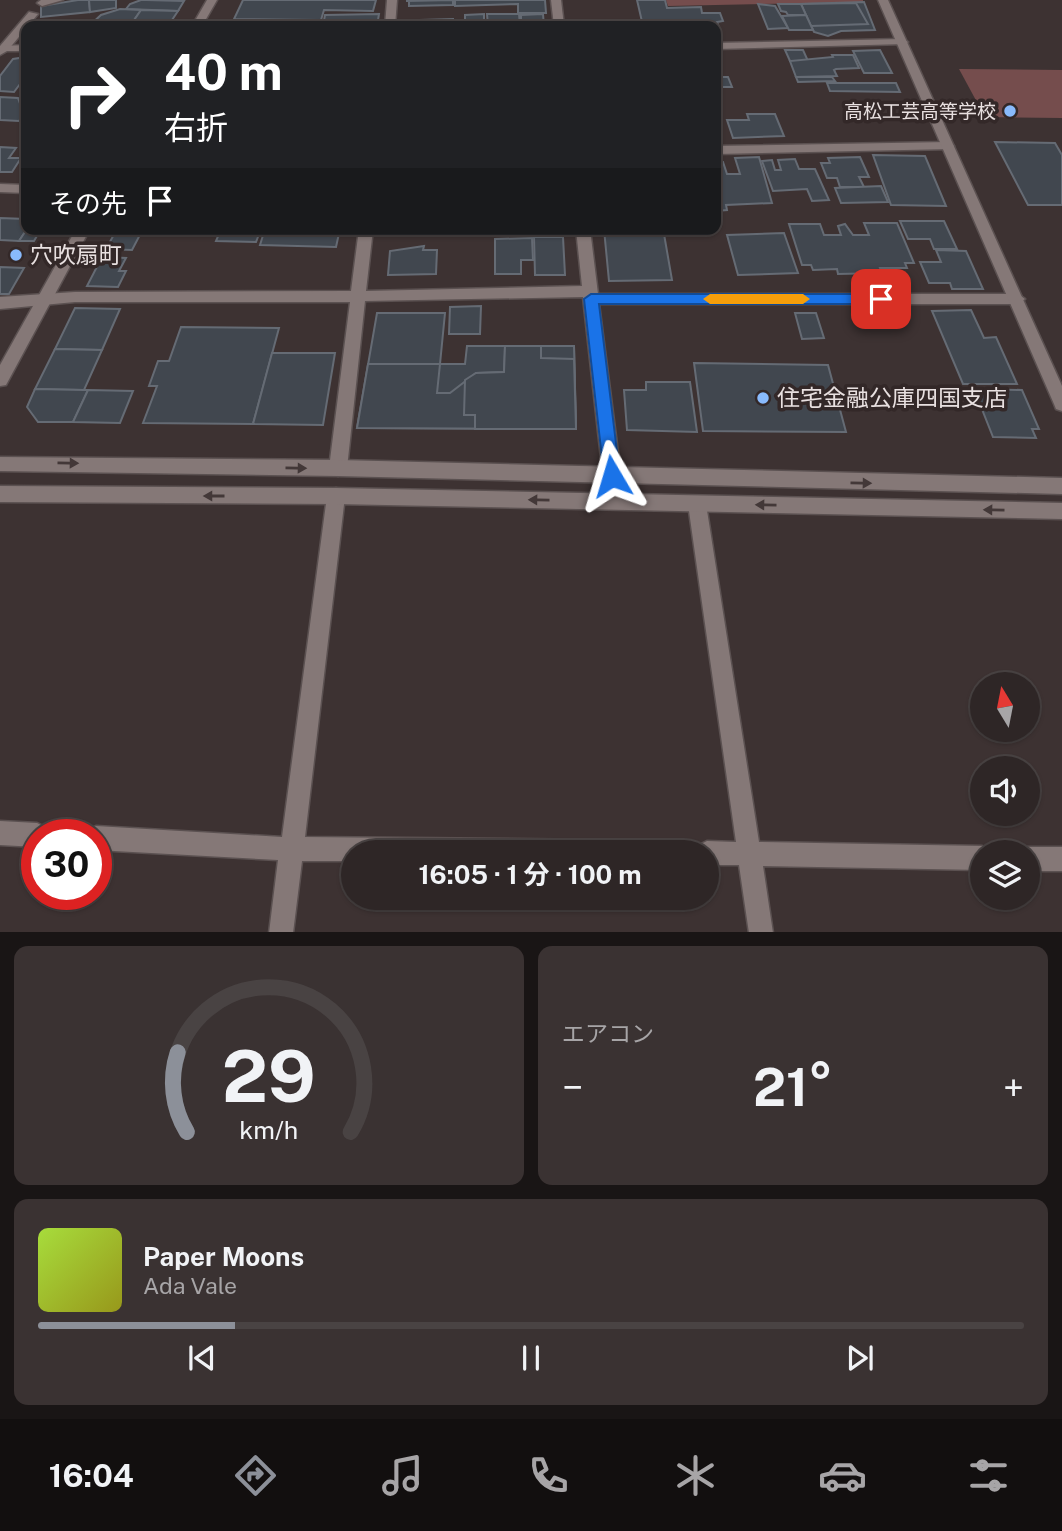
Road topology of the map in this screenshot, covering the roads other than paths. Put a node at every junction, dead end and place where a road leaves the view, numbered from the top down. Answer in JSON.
{"nodes":[{"id":1,"x":58,"y":0,"type":"edge"},
{"id":2,"x":212,"y":0,"type":"edge"},
{"id":3,"x":392,"y":0,"type":"edge"},
{"id":4,"x":556,"y":0,"type":"edge"},
{"id":5,"x":883,"y":0,"type":"edge"},
{"id":6,"x":42,"y":3,"type":"dead end"},
{"id":7,"x":23,"y":13,"type":"dead end"},
{"id":8,"x":27,"y":21,"type":"edge"},
{"id":9,"x":200,"y":21,"type":"edge"},
{"id":10,"x":390,"y":21,"type":"edge"},
{"id":11,"x":558,"y":21,"type":"edge"},
{"id":12,"x":21,"y":28,"type":"edge"},
{"id":13,"x":902,"y":43,"type":"junction"},
{"id":14,"x":721,"y":46,"type":"edge"},
{"id":15,"x":21,"y":48,"type":"edge"},
{"id":16,"x":2,"y":50,"type":"edge"},
{"id":17,"x":948,"y":146,"type":"junction"},
{"id":18,"x":721,"y":150,"type":"edge"},
{"id":19,"x":0,"y":188,"type":"edge"},
{"id":20,"x":21,"y":189,"type":"edge"},
{"id":21,"x":80,"y":235,"type":"edge"},
{"id":22,"x":365,"y":235,"type":"edge"},
{"id":23,"x":584,"y":235,"type":"edge"},
{"id":24,"x":591,"y":295,"type":"junction"},
{"id":25,"x":358,"y":296,"type":"junction"},
{"id":26,"x":1018,"y":299,"type":"junction"},
{"id":27,"x":44,"y":300,"type":"junction"},
{"id":28,"x":0,"y":303,"type":"edge"},
{"id":29,"x":0,"y":380,"type":"edge"},
{"id":30,"x":1062,"y":404,"type":"edge"},
{"id":31,"x":0,"y":464,"type":"edge"},
{"id":32,"x":338,"y":468,"type":"junction"},
{"id":33,"x":612,"y":476,"type":"junction"},
{"id":34,"x":1062,"y":486,"type":"edge"},
{"id":35,"x":0,"y":494,"type":"edge"},
{"id":36,"x":336,"y":496,"type":"junction"},
{"id":37,"x":698,"y":504,"type":"junction"},
{"id":38,"x":1062,"y":511,"type":"edge"},
{"id":39,"x":0,"y":833,"type":"edge"},
{"id":40,"x":21,"y":834,"type":"edge"},
{"id":41,"x":112,"y":839,"type":"edge"},
{"id":42,"x":291,"y":849,"type":"junction"},
{"id":43,"x":341,"y":849,"type":"edge"},
{"id":44,"x":719,"y":853,"type":"edge"},
{"id":45,"x":750,"y":854,"type":"junction"},
{"id":46,"x":970,"y":858,"type":"edge"},
{"id":47,"x":1040,"y":859,"type":"edge"},
{"id":48,"x":1062,"y":859,"type":"edge"},
{"id":49,"x":281,"y":932,"type":"edge"},
{"id":50,"x":761,"y":932,"type":"edge"}],
"edges":[{"from":1,"to":6,"type":"street"},
{"from":2,"to":9,"type":"street"},
{"from":3,"to":10,"type":"street"},
{"from":4,"to":11,"type":"street"},
{"from":5,"to":13,"type":"street"},
{"from":7,"to":8,"type":"street"},
{"from":12,"to":16,"type":"street"},
{"from":13,"to":14,"type":"street"},
{"from":13,"to":17,"type":"street"},
{"from":15,"to":16,"type":"street"},
{"from":17,"to":18,"type":"street"},
{"from":17,"to":26,"type":"street"},
{"from":19,"to":20,"type":"street"},
{"from":21,"to":27,"type":"street"},
{"from":22,"to":25,"type":"street"},
{"from":23,"to":24,"type":"street"},
{"from":24,"to":25,"type":"street"},
{"from":24,"to":26,"type":"street"},
{"from":24,"to":33,"type":"street"},
{"from":25,"to":27,"type":"street"},
{"from":25,"to":32,"type":"street"},
{"from":26,"to":30,"type":"street"},
{"from":27,"to":28,"type":"street"},
{"from":27,"to":29,"type":"street"},
{"from":31,"to":32,"type":"street","one_way":true},
{"from":32,"to":33,"type":"street"},
{"from":33,"to":34,"type":"street","one_way":true},
{"from":36,"to":35,"type":"street","one_way":true},
{"from":37,"to":36,"type":"street","one_way":true},
{"from":36,"to":42,"type":"street"},
{"from":38,"to":37,"type":"street","one_way":true},
{"from":37,"to":45,"type":"street"},
{"from":39,"to":40,"type":"street"},
{"from":41,"to":42,"type":"street"},
{"from":42,"to":43,"type":"street"},
{"from":42,"to":49,"type":"street"},
{"from":44,"to":45,"type":"street"},
{"from":45,"to":46,"type":"street"},
{"from":45,"to":50,"type":"street"},
{"from":47,"to":48,"type":"street"}]}
